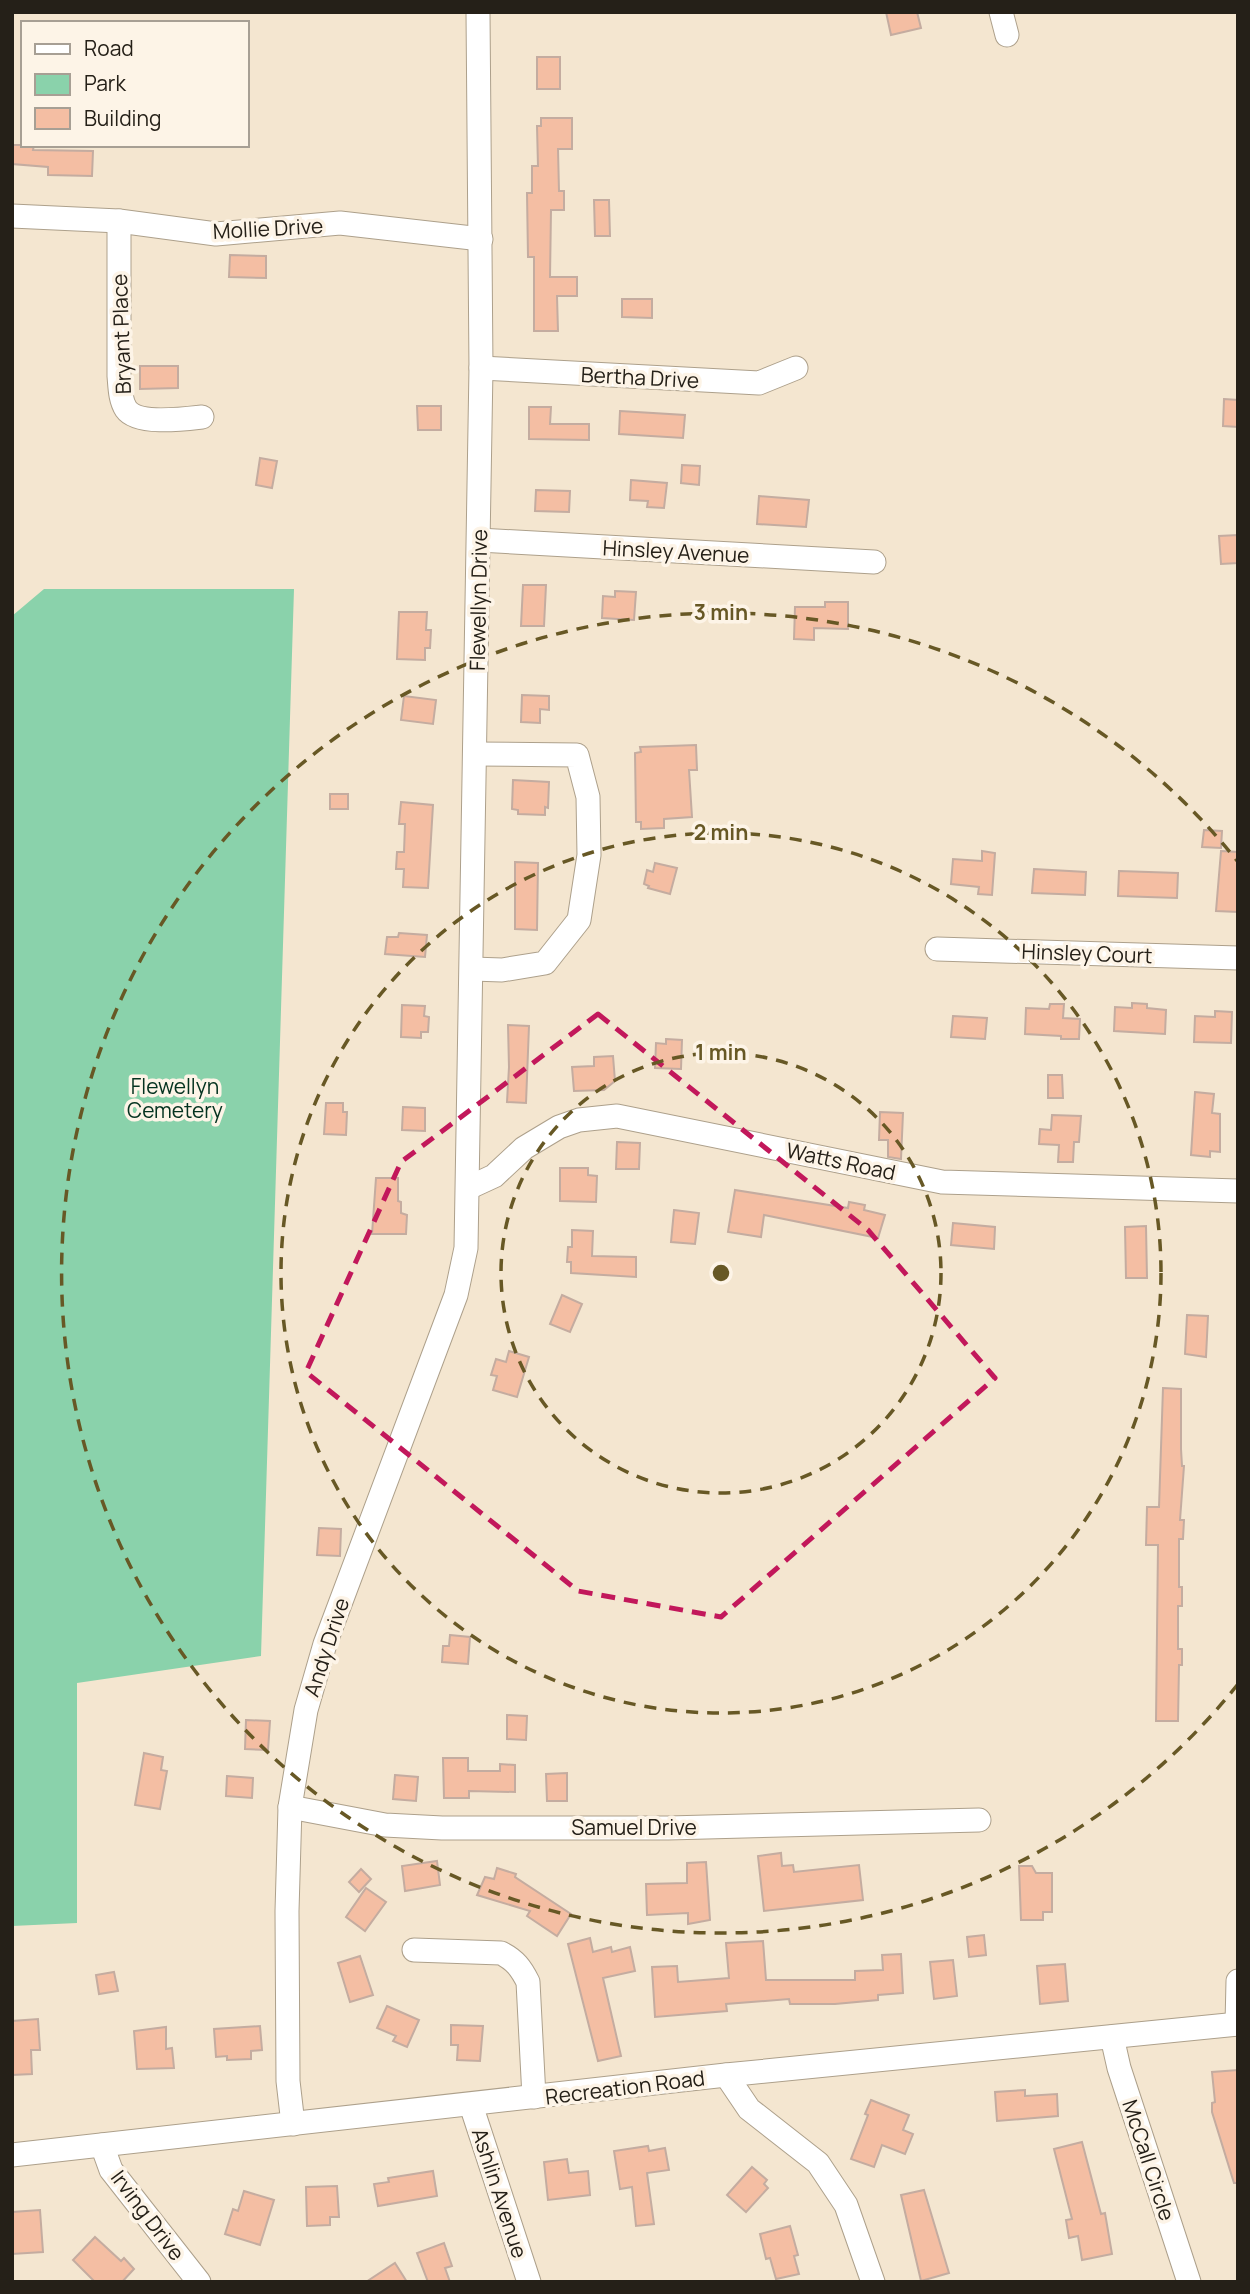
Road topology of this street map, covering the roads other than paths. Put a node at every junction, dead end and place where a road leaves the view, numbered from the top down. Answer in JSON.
{"nodes":[{"id":1,"x":478,"y":12,"type":"edge"},
{"id":2,"x":1001,"y":12,"type":"edge"},
{"id":3,"x":1007,"y":35,"type":"dead end"},
{"id":4,"x":12,"y":216,"type":"edge"},
{"id":5,"x":119,"y":221,"type":"junction"},
{"id":6,"x":481,"y":239,"type":"junction"},
{"id":7,"x":481,"y":368,"type":"junction"},
{"id":8,"x":796,"y":368,"type":"dead end"},
{"id":9,"x":202,"y":417,"type":"dead end"},
{"id":10,"x":479,"y":540,"type":"junction"},
{"id":11,"x":874,"y":562,"type":"dead end"},
{"id":12,"x":475,"y":754,"type":"junction"},
{"id":13,"x":937,"y":949,"type":"dead end"},
{"id":14,"x":1238,"y":958,"type":"edge"},
{"id":15,"x":472,"y":969,"type":"junction"},
{"id":16,"x":468,"y":1188,"type":"junction"},
{"id":17,"x":1238,"y":1191,"type":"edge"},
{"id":18,"x":290,"y":1807,"type":"junction"},
{"id":19,"x":979,"y":1820,"type":"dead end"},
{"id":20,"x":414,"y":1950,"type":"dead end"},
{"id":21,"x":1238,"y":1981,"type":"edge"},
{"id":22,"x":1238,"y":2024,"type":"edge"},
{"id":23,"x":1112,"y":2037,"type":"junction"},
{"id":24,"x":726,"y":2075,"type":"junction"},
{"id":25,"x":534,"y":2098,"type":"junction"},
{"id":26,"x":471,"y":2105,"type":"junction"},
{"id":27,"x":292,"y":2124,"type":"junction"},
{"id":28,"x":102,"y":2145,"type":"junction"},
{"id":29,"x":12,"y":2155,"type":"edge"},
{"id":30,"x":200,"y":2282,"type":"edge"},
{"id":31,"x":528,"y":2282,"type":"edge"},
{"id":32,"x":873,"y":2282,"type":"edge"},
{"id":33,"x":1189,"y":2282,"type":"edge"}],
"edges":[{"from":1,"to":6,"type":"street","name":"Flewellyn Drive"},
{"from":2,"to":3,"type":"street"},
{"from":4,"to":5,"type":"street","name":"Mollie Drive"},
{"from":5,"to":6,"type":"street","name":"Mollie Drive"},
{"from":5,"to":9,"type":"street","name":"Bryant Place"},
{"from":6,"to":7,"type":"street","name":"Flewellyn Drive"},
{"from":7,"to":8,"type":"street","name":"Bertha Drive"},
{"from":7,"to":10,"type":"street","name":"Flewellyn Drive"},
{"from":10,"to":11,"type":"street","name":"Hinsley Avenue"},
{"from":10,"to":12,"type":"street","name":"Flewellyn Drive"},
{"from":12,"to":15,"type":"street","name":"Flewellyn Drive"},
{"from":12,"to":15,"type":"street"},
{"from":13,"to":14,"type":"street","name":"Hinsley Court"},
{"from":15,"to":16,"type":"street","name":"Flewellyn Drive"},
{"from":16,"to":17,"type":"street","name":"Watts Road"},
{"from":16,"to":18,"type":"street","name":"Andy Drive"},
{"from":18,"to":19,"type":"street","name":"Samuel Drive"},
{"from":18,"to":27,"type":"street","name":"Andy Drive"},
{"from":20,"to":25,"type":"street"},
{"from":21,"to":22,"type":"street"},
{"from":22,"to":23,"type":"street","name":"Recreation Road"},
{"from":23,"to":24,"type":"street","name":"Recreation Road"},
{"from":23,"to":33,"type":"street","name":"McCall Circle"},
{"from":24,"to":25,"type":"street","name":"Recreation Road"},
{"from":24,"to":32,"type":"street"},
{"from":25,"to":26,"type":"street","name":"Recreation Road"},
{"from":26,"to":27,"type":"street","name":"Recreation Road"},
{"from":26,"to":31,"type":"street","name":"Ashlin Avenue"},
{"from":27,"to":28,"type":"street","name":"Recreation Road"},
{"from":28,"to":29,"type":"street","name":"Recreation Road"},
{"from":28,"to":30,"type":"street","name":"Irving Drive"}]}
